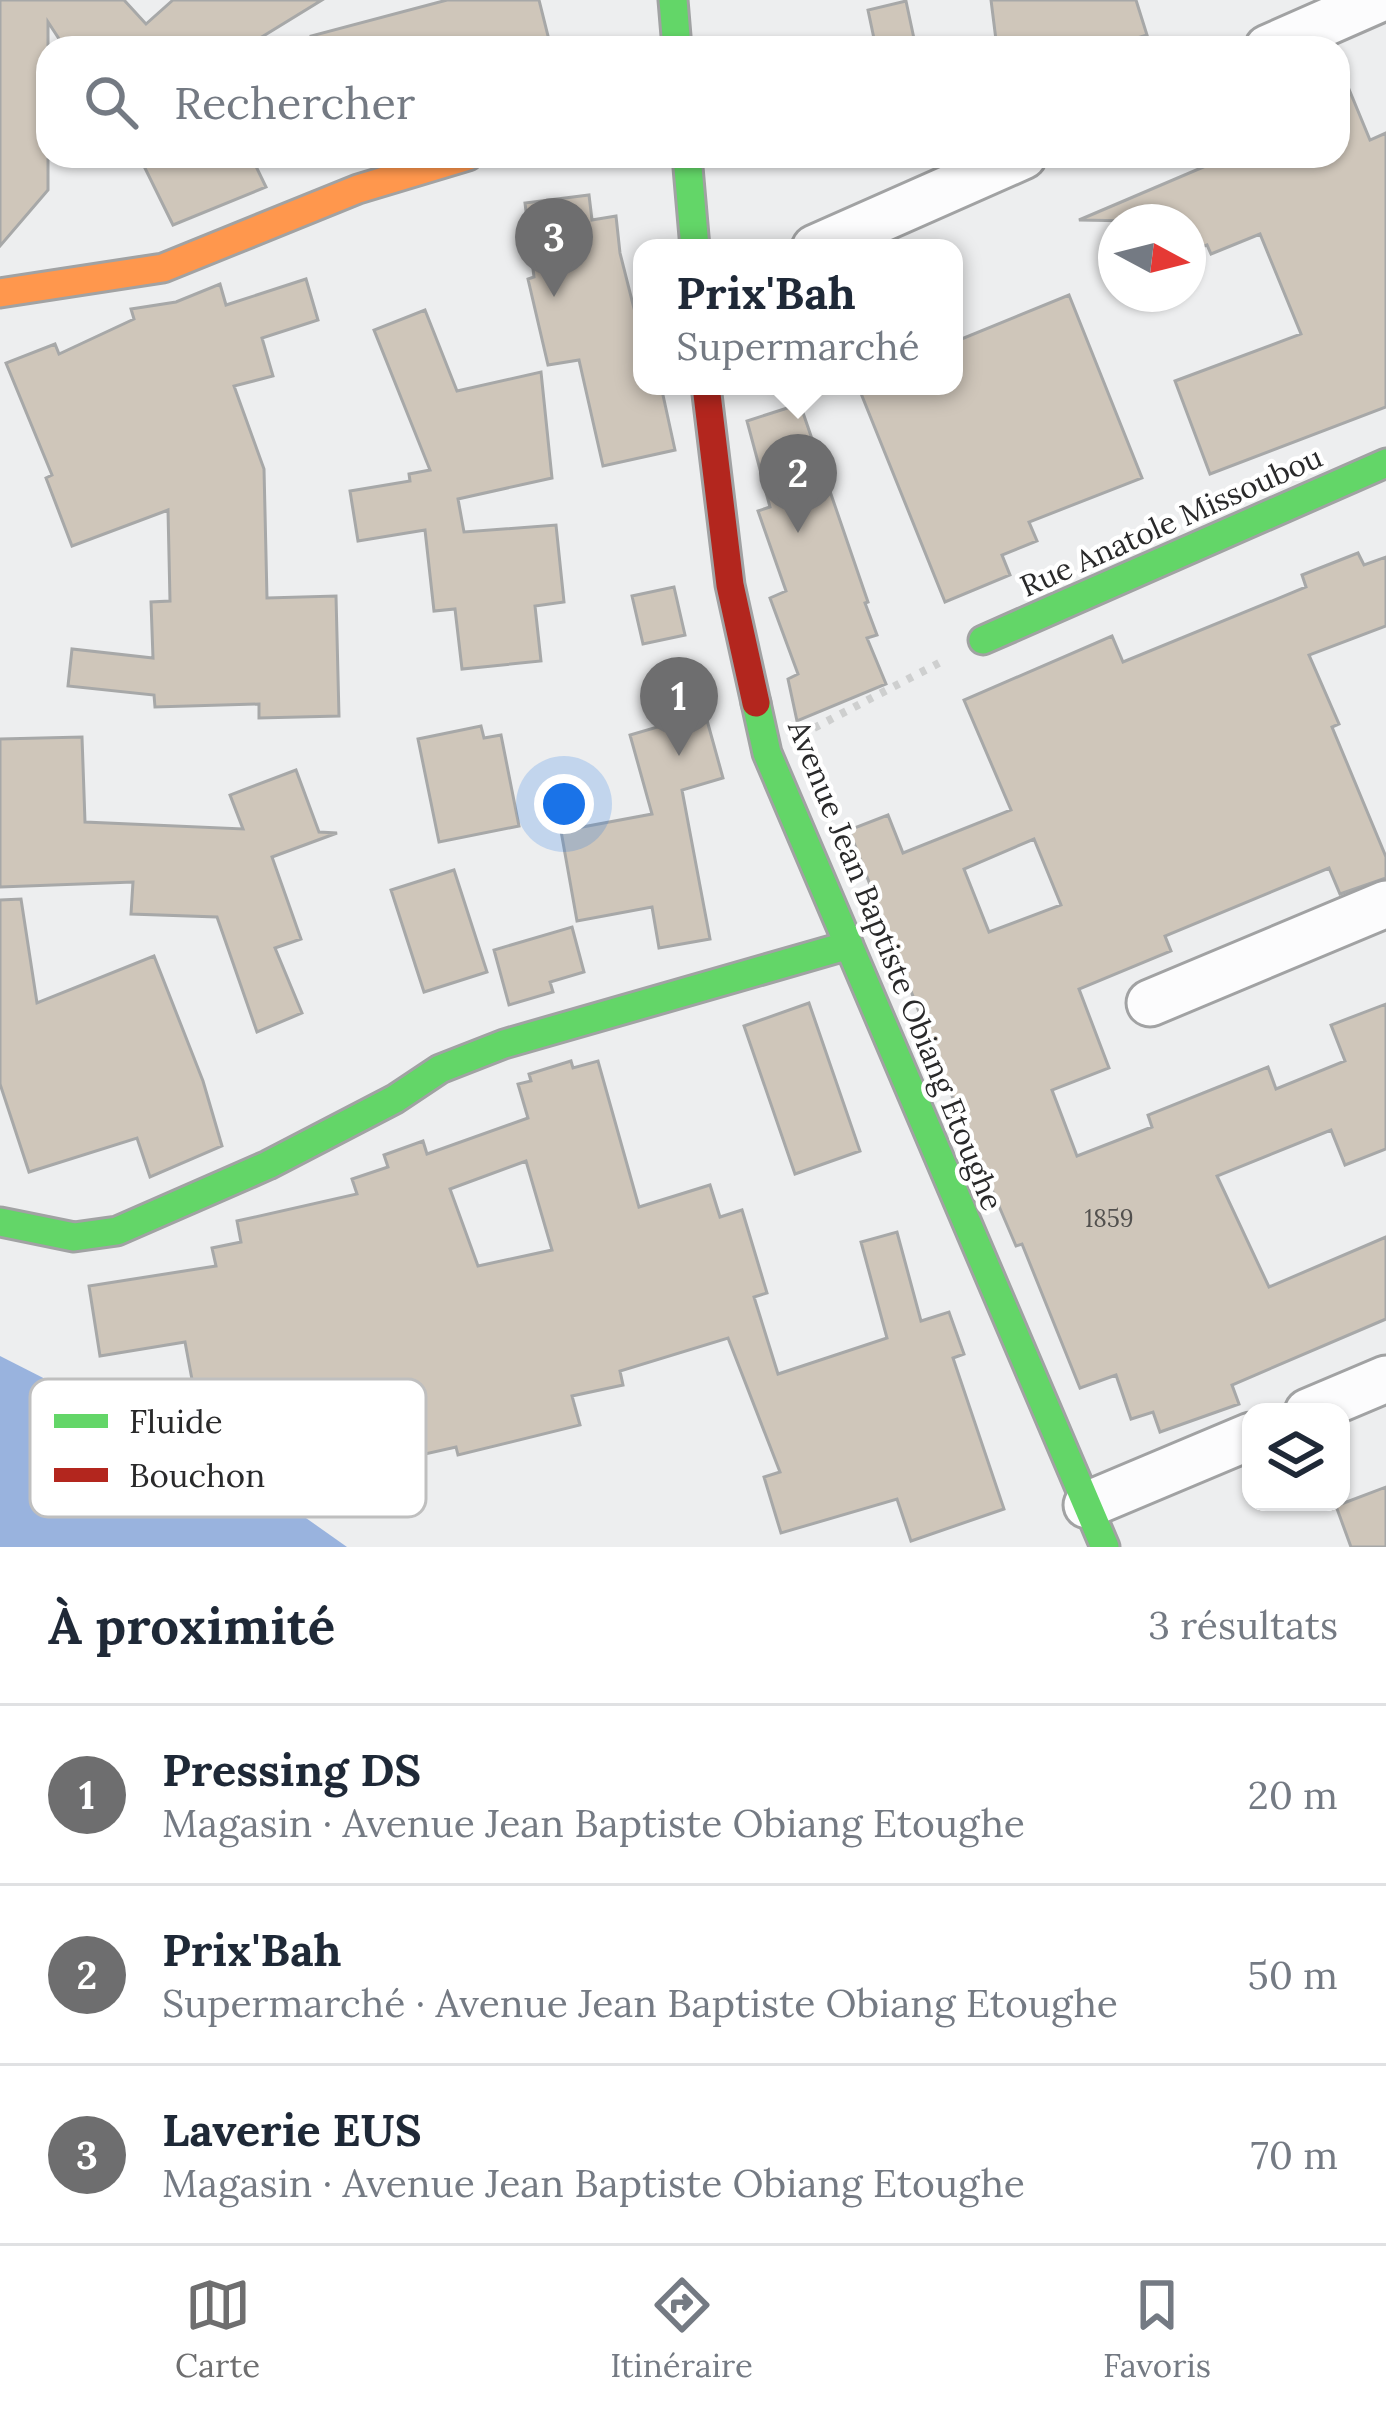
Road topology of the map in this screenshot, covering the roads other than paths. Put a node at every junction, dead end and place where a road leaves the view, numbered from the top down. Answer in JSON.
{"nodes":[{"id":1,"x":673,"y":0,"type":"edge"},
{"id":2,"x":1377,"y":0,"type":"edge"},
{"id":3,"x":676,"y":36,"type":"edge"},
{"id":4,"x":1295,"y":36,"type":"edge"},
{"id":5,"x":427,"y":168,"type":"edge"},
{"id":6,"x":688,"y":168,"type":"edge"},
{"id":7,"x":997,"y":168,"type":"edge"},
{"id":8,"x":693,"y":239,"type":"edge"},
{"id":9,"x":835,"y":239,"type":"edge"},
{"id":10,"x":0,"y":293,"type":"edge"},
{"id":11,"x":707,"y":395,"type":"edge"},
{"id":12,"x":1386,"y":463,"type":"edge"},
{"id":13,"x":983,"y":640,"type":"road end"},
{"id":14,"x":1386,"y":904,"type":"edge"},
{"id":15,"x":849,"y":945,"type":"junction"},
{"id":16,"x":1150,"y":1003,"type":"dead end"},
{"id":17,"x":0,"y":1222,"type":"edge"},
{"id":18,"x":1386,"y":1379,"type":"edge"},
{"id":19,"x":1329,"y":1403,"type":"edge"},
{"id":20,"x":1242,"y":1440,"type":"edge"},
{"id":21,"x":1088,"y":1505,"type":"junction"},
{"id":22,"x":1105,"y":1547,"type":"edge"}],
"edges":[{"from":1,"to":3,"type":"street"},
{"from":2,"to":4,"type":"street"},
{"from":5,"to":10,"type":"street"},
{"from":6,"to":8,"type":"street"},
{"from":7,"to":9,"type":"street"},
{"from":11,"to":15,"type":"street","name":"Avenue Jean Baptiste Obiang Etoughe"},
{"from":12,"to":13,"type":"street","name":"Rue Anatole Missoubou"},
{"from":14,"to":16,"type":"street"},
{"from":15,"to":17,"type":"street"},
{"from":15,"to":21,"type":"street","name":"Avenue Jean Baptiste Obiang Etoughe"},
{"from":18,"to":19,"type":"street"},
{"from":20,"to":21,"type":"street"},
{"from":21,"to":22,"type":"street","name":"Avenue Jean Baptiste Obiang Etoughe"}]}
